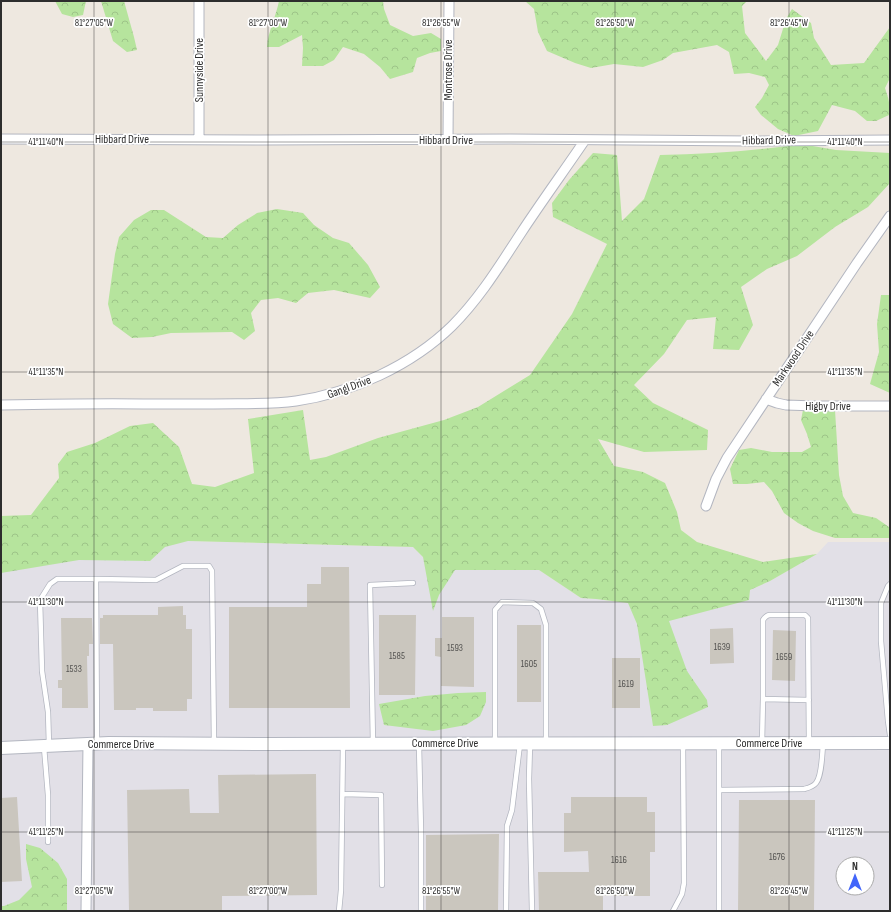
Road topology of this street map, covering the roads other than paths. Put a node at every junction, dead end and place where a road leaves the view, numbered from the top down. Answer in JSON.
{"nodes":[{"id":1,"x":200,"y":1,"type":"edge"},
{"id":2,"x":448,"y":1,"type":"edge"},
{"id":3,"x":1,"y":138,"type":"edge"},
{"id":4,"x":199,"y":140,"type":"junction"},
{"id":5,"x":448,"y":140,"type":"junction"},
{"id":6,"x":584,"y":140,"type":"junction"},
{"id":7,"x":890,"y":140,"type":"edge"},
{"id":8,"x":890,"y":216,"type":"edge"},
{"id":9,"x":766,"y":399,"type":"junction"},
{"id":10,"x":1,"y":405,"type":"edge"},
{"id":11,"x":890,"y":406,"type":"edge"},
{"id":12,"x":706,"y":506,"type":"dead end"},
{"id":13,"x":96,"y":579,"type":"junction"},
{"id":14,"x":413,"y":583,"type":"dead end"},
{"id":15,"x":890,"y":584,"type":"edge"},
{"id":16,"x":763,"y":699,"type":"junction"},
{"id":17,"x":809,"y":700,"type":"junction"},
{"id":18,"x":890,"y":734,"type":"edge"},
{"id":19,"x":419,"y":743,"type":"junction"},
{"id":20,"x":495,"y":743,"type":"junction"},
{"id":21,"x":525,"y":743,"type":"junction"},
{"id":22,"x":546,"y":743,"type":"junction"},
{"id":23,"x":683,"y":743,"type":"junction"},
{"id":24,"x":719,"y":743,"type":"junction"},
{"id":25,"x":762,"y":743,"type":"junction"},
{"id":26,"x":809,"y":743,"type":"junction"},
{"id":27,"x":823,"y":743,"type":"junction"},
{"id":28,"x":890,"y":743,"type":"edge"},
{"id":29,"x":93,"y":744,"type":"junction"},
{"id":30,"x":214,"y":744,"type":"junction"},
{"id":31,"x":343,"y":744,"type":"junction"},
{"id":32,"x":373,"y":744,"type":"junction"},
{"id":33,"x":46,"y":746,"type":"junction"},
{"id":34,"x":1,"y":748,"type":"edge"},
{"id":35,"x":719,"y":790,"type":"junction"},
{"id":36,"x":343,"y":794,"type":"junction"},
{"id":37,"x":48,"y":842,"type":"dead end"},
{"id":38,"x":382,"y":885,"type":"dead end"},
{"id":39,"x":86,"y":911,"type":"edge"},
{"id":40,"x":339,"y":911,"type":"edge"},
{"id":41,"x":421,"y":911,"type":"edge"},
{"id":42,"x":506,"y":911,"type":"edge"},
{"id":43,"x":532,"y":911,"type":"edge"},
{"id":44,"x":673,"y":911,"type":"edge"},
{"id":45,"x":719,"y":911,"type":"edge"}],
"edges":[{"from":1,"to":4,"type":"street","name":"Sunnyside Drive"},
{"from":2,"to":5,"type":"street","name":"Montrose Drive"},
{"from":3,"to":4,"type":"street","name":"Hibbard Drive"},
{"from":4,"to":5,"type":"street","name":"Hibbard Drive"},
{"from":5,"to":6,"type":"street","name":"Hibbard Drive"},
{"from":6,"to":7,"type":"street","name":"Hibbard Drive"},
{"from":6,"to":10,"type":"street","name":"Gangl Drive"},
{"from":8,"to":9,"type":"street","name":"Markwood Drive"},
{"from":9,"to":11,"type":"street","name":"Higby Drive"},
{"from":9,"to":12,"type":"street","name":"Markwood Drive"},
{"from":13,"to":29,"type":"lane"},
{"from":13,"to":30,"type":"lane"},
{"from":13,"to":33,"type":"lane"},
{"from":14,"to":32,"type":"lane"},
{"from":15,"to":18,"type":"lane"},
{"from":16,"to":17,"type":"lane"},
{"from":16,"to":17,"type":"lane"},
{"from":16,"to":25,"type":"lane"},
{"from":17,"to":26,"type":"lane"},
{"from":19,"to":20,"type":"street","name":"Commerce Drive"},
{"from":19,"to":32,"type":"street","name":"Commerce Drive"},
{"from":19,"to":41,"type":"lane"},
{"from":20,"to":21,"type":"street","name":"Commerce Drive"},
{"from":20,"to":22,"type":"lane"},
{"from":21,"to":22,"type":"street","name":"Commerce Drive"},
{"from":21,"to":42,"type":"lane"},
{"from":21,"to":43,"type":"lane"},
{"from":22,"to":23,"type":"street","name":"Commerce Drive"},
{"from":23,"to":24,"type":"street","name":"Commerce Drive"},
{"from":23,"to":44,"type":"lane"},
{"from":24,"to":25,"type":"street","name":"Commerce Drive"},
{"from":24,"to":35,"type":"lane"},
{"from":25,"to":26,"type":"street","name":"Commerce Drive"},
{"from":26,"to":27,"type":"street","name":"Commerce Drive"},
{"from":27,"to":28,"type":"street","name":"Commerce Drive"},
{"from":27,"to":35,"type":"lane"},
{"from":29,"to":30,"type":"street","name":"Commerce Drive"},
{"from":29,"to":33,"type":"street","name":"Commerce Drive"},
{"from":29,"to":39,"type":"street"},
{"from":30,"to":31,"type":"street","name":"Commerce Drive"},
{"from":31,"to":32,"type":"street","name":"Commerce Drive"},
{"from":31,"to":36,"type":"lane"},
{"from":33,"to":34,"type":"street","name":"Commerce Drive"},
{"from":33,"to":37,"type":"lane"},
{"from":35,"to":45,"type":"lane"},
{"from":36,"to":38,"type":"lane"},
{"from":36,"to":40,"type":"lane"}]}
